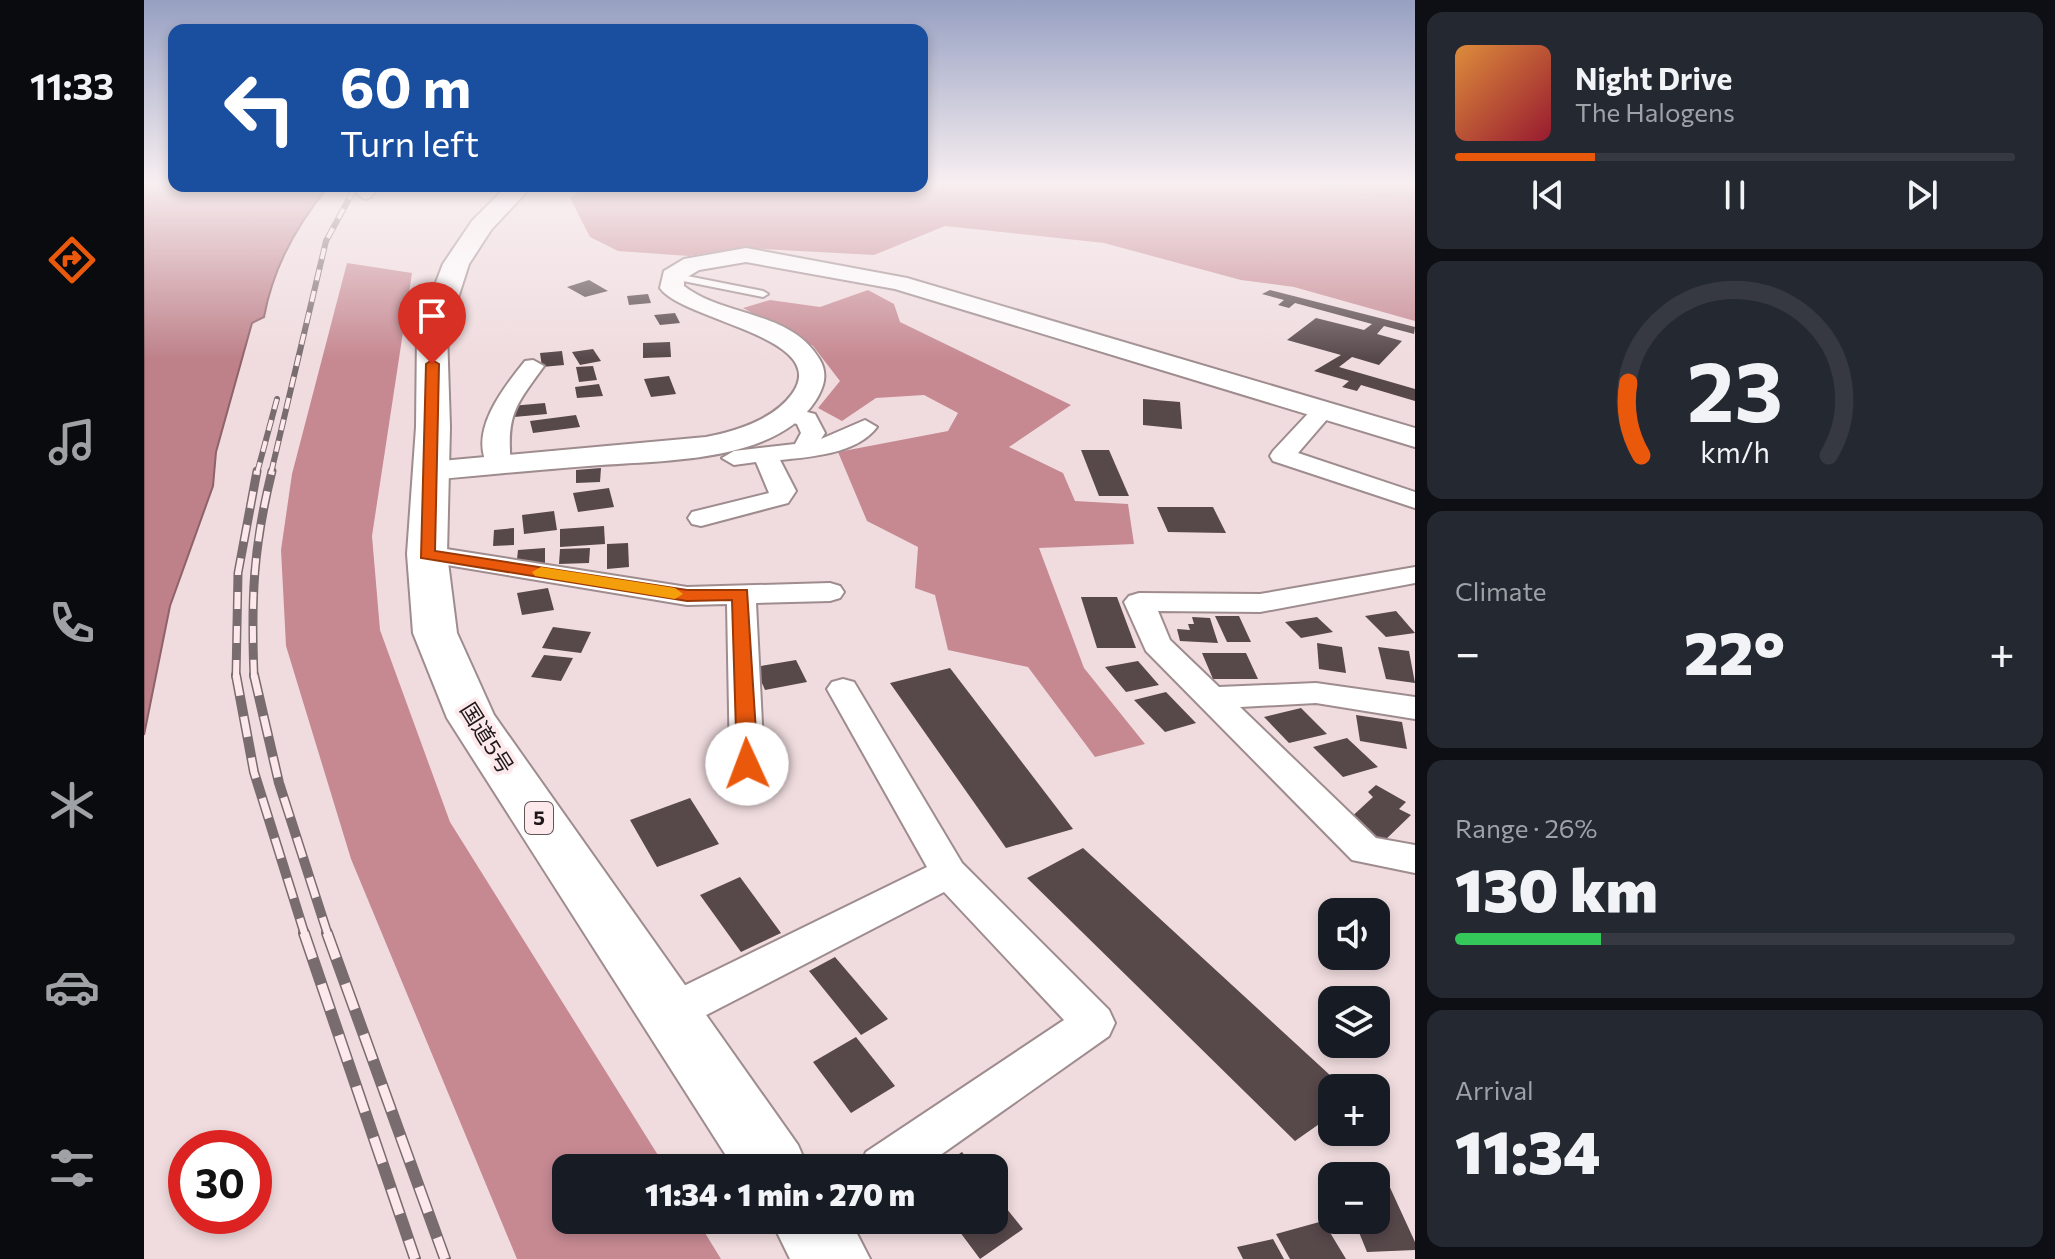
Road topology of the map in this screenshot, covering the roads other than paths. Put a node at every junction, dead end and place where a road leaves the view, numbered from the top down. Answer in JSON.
{"nodes":[{"id":1,"x":494,"y":242,"type":"edge"},
{"id":2,"x":672,"y":276,"type":"junction"},
{"id":3,"x":763,"y":294,"type":"dead end"},
{"id":4,"x":533,"y":366,"type":"dead end"},
{"id":5,"x":1324,"y":410,"type":"junction"},
{"id":6,"x":787,"y":414,"type":"junction"},
{"id":7,"x":865,"y":427,"type":"dead end"},
{"id":8,"x":1415,"y":438,"type":"edge"},
{"id":9,"x":804,"y":448,"type":"junction"},
{"id":10,"x":432,"y":449,"type":"junction"},
{"id":11,"x":764,"y":453,"type":"junction"},
{"id":12,"x":734,"y":458,"type":"dead end"},
{"id":13,"x":499,"y":464,"type":"junction"},
{"id":14,"x":1415,"y":500,"type":"edge"},
{"id":15,"x":701,"y":518,"type":"dead end"},
{"id":16,"x":427,"y":554,"type":"junction"},
{"id":17,"x":1409,"y":581,"type":"edge"},
{"id":18,"x":830,"y":592,"type":"dead end"},
{"id":19,"x":741,"y":594,"type":"junction"},
{"id":20,"x":843,"y":689,"type":"dead end"},
{"id":21,"x":1212,"y":698,"type":"junction"},
{"id":22,"x":1415,"y":708,"type":"edge"},
{"id":23,"x":747,"y":764,"type":"dead end"},
{"id":24,"x":1415,"y":859,"type":"edge"},
{"id":25,"x":949,"y":873,"type":"junction"},
{"id":26,"x":670,"y":1013,"type":"junction"},
{"id":27,"x":764,"y":1154,"type":"edge"},
{"id":28,"x":903,"y":1154,"type":"edge"},
{"id":29,"x":816,"y":1234,"type":"edge"},
{"id":30,"x":833,"y":1259,"type":"edge"}],
"edges":[{"from":1,"to":10,"type":"highway","name":"国道5号","number":"5"},
{"from":2,"to":3,"type":"lane"},
{"from":2,"to":5,"type":"street"},
{"from":2,"to":6,"type":"street"},
{"from":4,"to":13,"type":"street"},
{"from":5,"to":8,"type":"street"},
{"from":5,"to":14,"type":"street"},
{"from":6,"to":9,"type":"street"},
{"from":6,"to":13,"type":"street"},
{"from":7,"to":9,"type":"street"},
{"from":9,"to":11,"type":"street"},
{"from":10,"to":13,"type":"street"},
{"from":10,"to":16,"type":"highway","name":"国道5号","number":"5"},
{"from":11,"to":12,"type":"street"},
{"from":11,"to":15,"type":"street"},
{"from":16,"to":19,"type":"street"},
{"from":16,"to":26,"type":"highway","name":"国道5号","number":"5"},
{"from":17,"to":21,"type":"street"},
{"from":18,"to":19,"type":"street"},
{"from":19,"to":23,"type":"street"},
{"from":20,"to":25,"type":"street"},
{"from":21,"to":22,"type":"street"},
{"from":21,"to":24,"type":"street"},
{"from":25,"to":26,"type":"street"},
{"from":25,"to":28,"type":"street"},
{"from":26,"to":27,"type":"highway","name":"国道5号","number":"5"},
{"from":29,"to":30,"type":"highway"}]}
